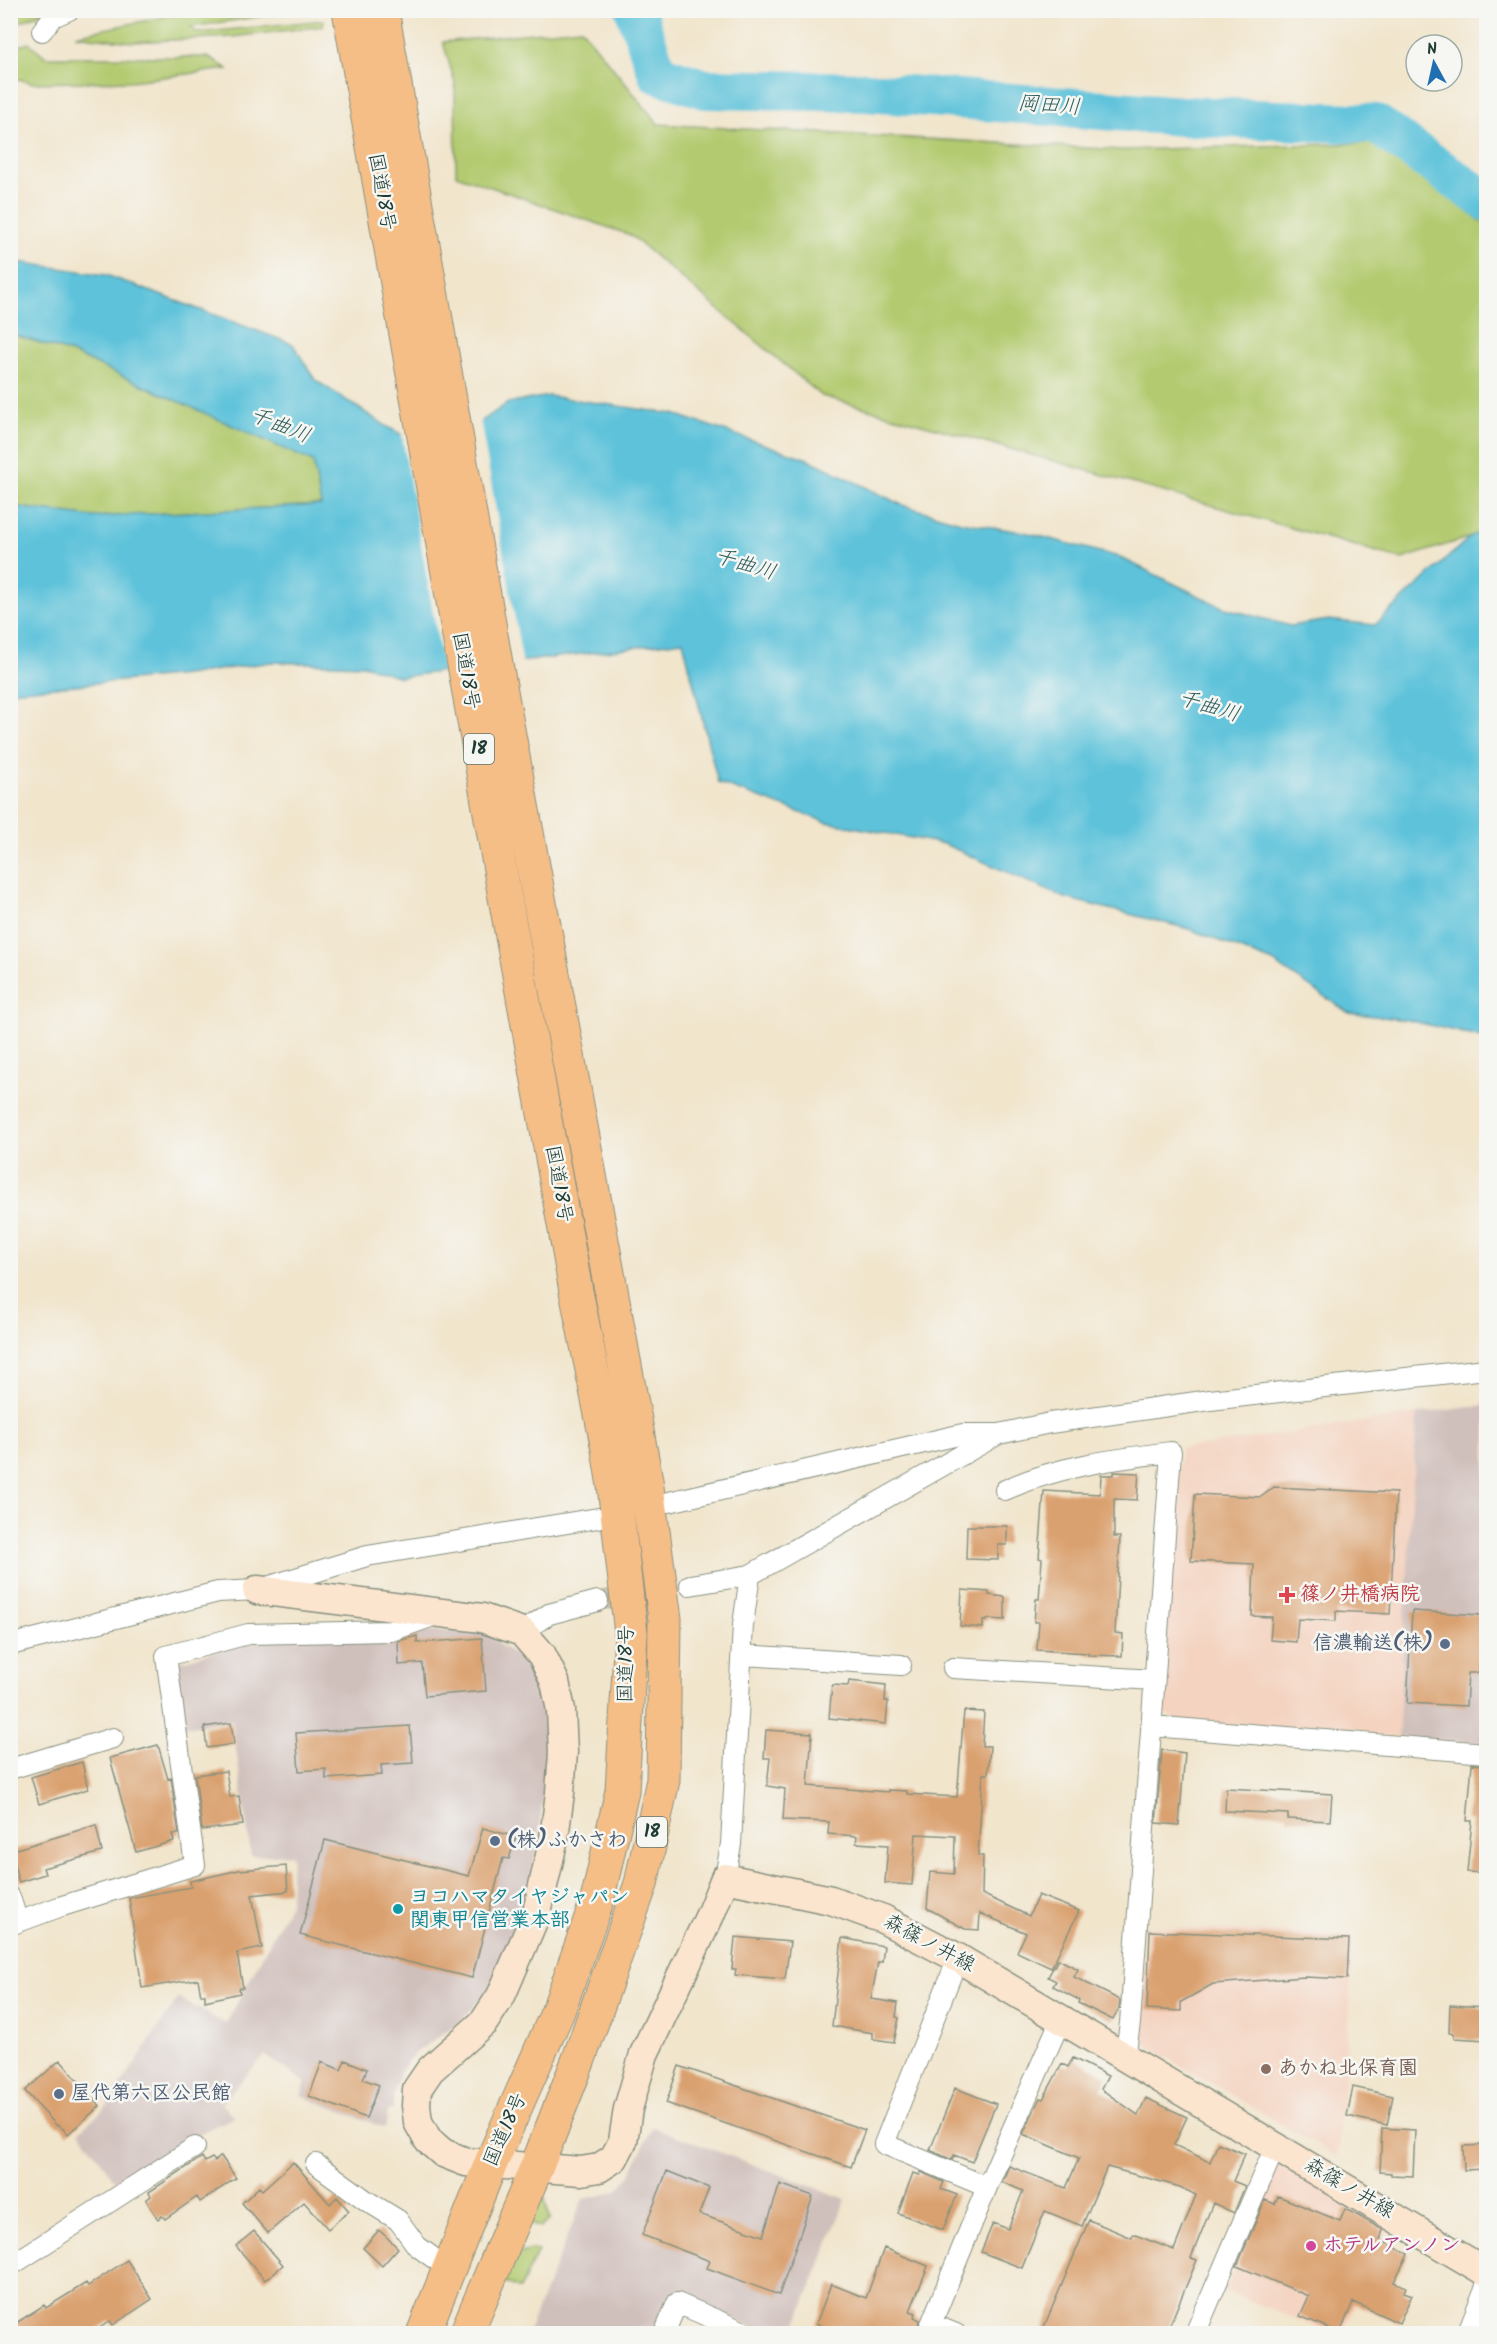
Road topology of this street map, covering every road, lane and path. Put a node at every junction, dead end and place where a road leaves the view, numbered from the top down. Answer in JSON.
{"nodes":[{"id":1,"x":69,"y":10,"type":"edge"},
{"id":2,"x":349,"y":10,"type":"edge"},
{"id":3,"x":382,"y":10,"type":"edge"},
{"id":4,"x":42,"y":31,"type":"dead end"},
{"id":5,"x":1486,"y":1369,"type":"edge"},
{"id":6,"x":999,"y":1434,"type":"junction"},
{"id":7,"x":1005,"y":1490,"type":"dead end"},
{"id":8,"x":658,"y":1491,"type":"junction"},
{"id":9,"x":598,"y":1518,"type":"dead end"},
{"id":10,"x":750,"y":1575,"type":"junction"},
{"id":11,"x":690,"y":1585,"type":"tunnel mouth"},
{"id":12,"x":257,"y":1590,"type":"junction"},
{"id":13,"x":598,"y":1601,"type":"tunnel mouth"},
{"id":14,"x":441,"y":1613,"type":"junction"},
{"id":15,"x":522,"y":1632,"type":"junction"},
{"id":16,"x":10,"y":1645,"type":"edge"},
{"id":17,"x":742,"y":1655,"type":"junction"},
{"id":18,"x":901,"y":1665,"type":"dead end"},
{"id":19,"x":953,"y":1668,"type":"dead end"},
{"id":20,"x":1154,"y":1680,"type":"junction"},
{"id":21,"x":1151,"y":1726,"type":"junction"},
{"id":22,"x":113,"y":1738,"type":"dead end"},
{"id":23,"x":1486,"y":1753,"type":"edge"},
{"id":24,"x":10,"y":1769,"type":"edge"},
{"id":25,"x":725,"y":1878,"type":"junction"},
{"id":26,"x":10,"y":1898,"type":"edge"},
{"id":27,"x":14,"y":1924,"type":"edge"},
{"id":28,"x":958,"y":1958,"type":"junction"},
{"id":29,"x":1061,"y":2019,"type":"junction"},
{"id":30,"x":1125,"y":2058,"type":"junction"},
{"id":31,"x":195,"y":2146,"type":"dead end"},
{"id":32,"x":1275,"y":2147,"type":"junction"},
{"id":33,"x":491,"y":2163,"type":"junction"},
{"id":34,"x":316,"y":2164,"type":"dead end"},
{"id":35,"x":537,"y":2166,"type":"junction"},
{"id":36,"x":987,"y":2187,"type":"junction"},
{"id":37,"x":10,"y":2266,"type":"edge"},
{"id":38,"x":450,"y":2270,"type":"junction"},
{"id":39,"x":1484,"y":2270,"type":"edge"},
{"id":40,"x":929,"y":2329,"type":"edge"},
{"id":41,"x":423,"y":2334,"type":"edge"},
{"id":42,"x":466,"y":2334,"type":"edge"},
{"id":43,"x":664,"y":2334,"type":"edge"},
{"id":44,"x":749,"y":2334,"type":"edge"},
{"id":45,"x":956,"y":2334,"type":"edge"},
{"id":46,"x":1195,"y":2334,"type":"edge"},
{"id":47,"x":1467,"y":2334,"type":"edge"}],
"edges":[{"from":1,"to":4,"type":"street"},
{"from":2,"to":33,"type":"highway","name":"国道18号","number":"18"},
{"from":3,"to":8,"type":"highway","name":"国道18号","number":"18"},
{"from":5,"to":6,"type":"street"},
{"from":6,"to":8,"type":"street"},
{"from":6,"to":10,"type":"street"},
{"from":7,"to":20,"type":"street"},
{"from":8,"to":35,"type":"highway","name":"国道18号","number":"18"},
{"from":9,"to":12,"type":"street"},
{"from":10,"to":11,"type":"street"},
{"from":10,"to":17,"type":"street"},
{"from":12,"to":14,"type":"main road"},
{"from":12,"to":16,"type":"street"},
{"from":13,"to":15,"type":"street"},
{"from":14,"to":15,"type":"main road"},
{"from":14,"to":27,"type":"street"},
{"from":15,"to":33,"type":"main road"},
{"from":17,"to":18,"type":"street"},
{"from":17,"to":25,"type":"street"},
{"from":19,"to":20,"type":"street"},
{"from":20,"to":21,"type":"street"},
{"from":21,"to":23,"type":"street"},
{"from":21,"to":30,"type":"street"},
{"from":22,"to":24,"type":"street"},
{"from":25,"to":28,"type":"main road","name":"森篠ノ井線"},
{"from":25,"to":35,"type":"main road"},
{"from":26,"to":27,"type":"street"},
{"from":28,"to":29,"type":"main road","name":"森篠ノ井線"},
{"from":28,"to":36,"type":"street"},
{"from":29,"to":30,"type":"main road","name":"森篠ノ井線"},
{"from":29,"to":36,"type":"street"},
{"from":30,"to":32,"type":"main road","name":"森篠ノ井線"},
{"from":31,"to":37,"type":"street"},
{"from":32,"to":39,"type":"main road","name":"森篠ノ井線"},
{"from":32,"to":46,"type":"street"},
{"from":33,"to":35,"type":"main road"},
{"from":33,"to":38,"type":"highway","name":"国道18号","number":"18"},
{"from":34,"to":38,"type":"street"},
{"from":35,"to":42,"type":"highway","name":"国道18号","number":"18"},
{"from":36,"to":40,"type":"street"},
{"from":38,"to":41,"type":"highway","name":"国道18号","number":"18"},
{"from":39,"to":47,"type":"street"},
{"from":40,"to":45,"type":"street"},
{"from":43,"to":44,"type":"street"}]}
